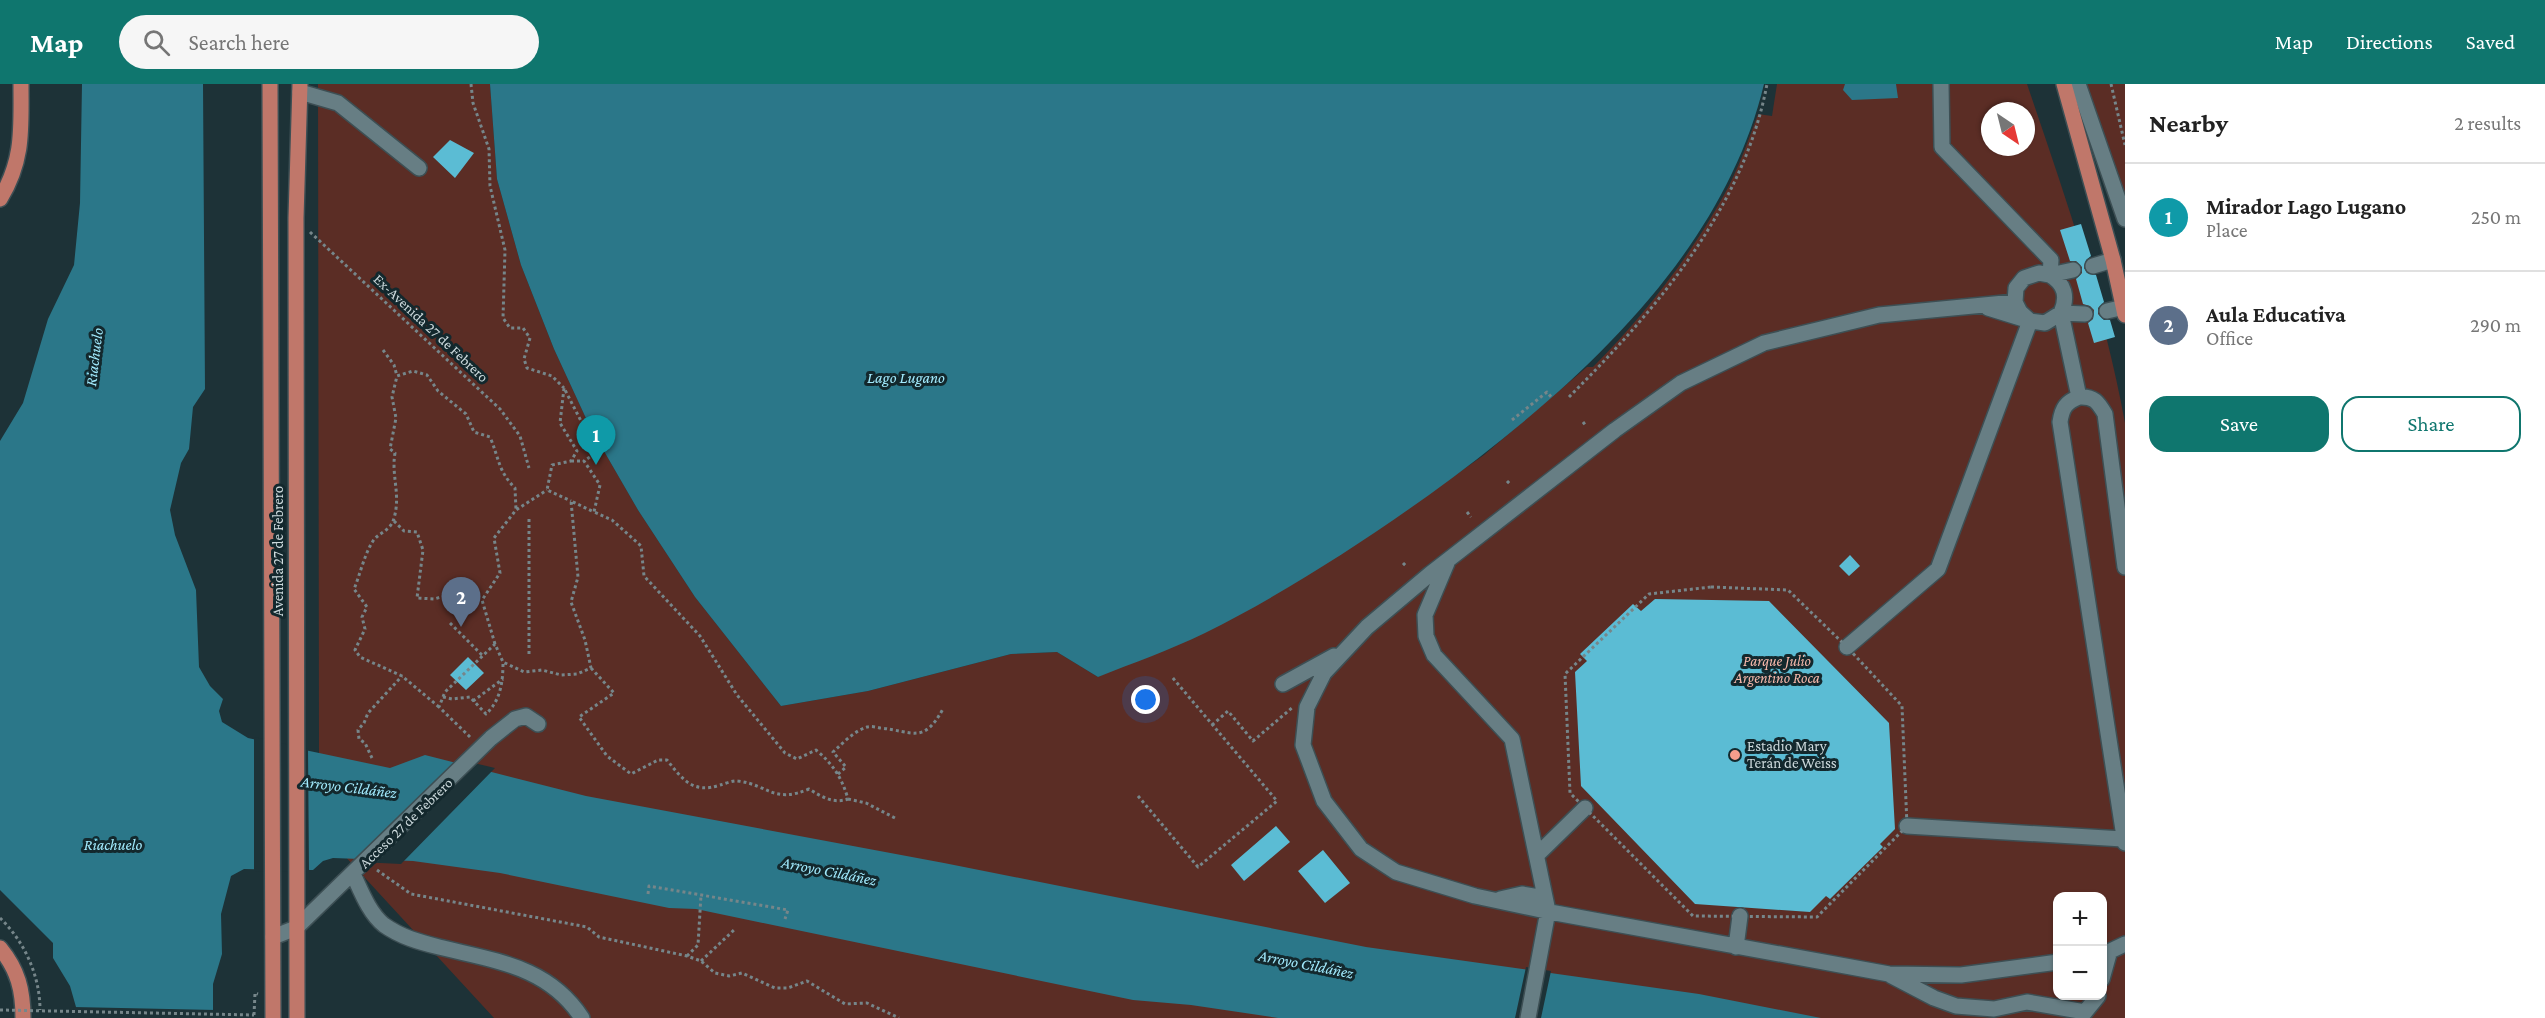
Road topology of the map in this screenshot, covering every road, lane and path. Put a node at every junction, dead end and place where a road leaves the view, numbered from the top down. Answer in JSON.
{"nodes":[{"id":1,"x":21,"y":84,"type":"edge"},
{"id":2,"x":270,"y":84,"type":"edge"},
{"id":3,"x":471,"y":84,"type":"edge"},
{"id":4,"x":1767,"y":84,"type":"edge"},
{"id":5,"x":1941,"y":84,"type":"edge"},
{"id":6,"x":2064,"y":84,"type":"edge"},
{"id":7,"x":2078,"y":84,"type":"edge"},
{"id":8,"x":2110,"y":84,"type":"edge"},
{"id":9,"x":300,"y":88,"type":"edge"},
{"id":10,"x":2125,"y":145,"type":"edge"},
{"id":11,"x":419,"y":168,"type":"dead end"},
{"id":12,"x":0,"y":199,"type":"edge"},
{"id":13,"x":296,"y":218,"type":"junction"},
{"id":14,"x":2125,"y":219,"type":"edge"},
{"id":15,"x":2113,"y":260,"type":"junction"},
{"id":16,"x":2093,"y":266,"type":"dead end"},
{"id":17,"x":2073,"y":270,"type":"dead end"},
{"id":18,"x":2050,"y":274,"type":"junction"},
{"id":19,"x":2016,"y":295,"type":"junction"},
{"id":20,"x":1986,"y":305,"type":"junction"},
{"id":21,"x":2107,"y":311,"type":"dead end"},
{"id":22,"x":2124,"y":311,"type":"edge"},
{"id":23,"x":2061,"y":313,"type":"junction"},
{"id":24,"x":2085,"y":314,"type":"dead end"},
{"id":25,"x":2030,"y":321,"type":"junction"},
{"id":26,"x":383,"y":350,"type":"dead end"},
{"id":27,"x":397,"y":376,"type":"junction"},
{"id":28,"x":564,"y":388,"type":"junction"},
{"id":29,"x":1569,"y":397,"type":"dead end"},
{"id":30,"x":2079,"y":397,"type":"junction"},
{"id":31,"x":1552,"y":398,"type":"dead end"},
{"id":32,"x":1512,"y":420,"type":"dead end"},
{"id":33,"x":1583,"y":422,"type":"dead end"},
{"id":34,"x":1586,"y":426,"type":"dead end"},
{"id":35,"x":571,"y":461,"type":"junction"},
{"id":36,"x":584,"y":461,"type":"junction"},
{"id":37,"x":529,"y":468,"type":"dead end"},
{"id":38,"x":1507,"y":481,"type":"dead end"},
{"id":39,"x":1511,"y":485,"type":"dead end"},
{"id":40,"x":547,"y":490,"type":"junction"},
{"id":41,"x":571,"y":501,"type":"junction"},
{"id":42,"x":516,"y":510,"type":"junction"},
{"id":43,"x":594,"y":512,"type":"junction"},
{"id":44,"x":1467,"y":512,"type":"dead end"},
{"id":45,"x":1471,"y":517,"type":"dead end"},
{"id":46,"x":529,"y":518,"type":"dead end"},
{"id":47,"x":394,"y":521,"type":"junction"},
{"id":48,"x":1448,"y":560,"type":"junction"},
{"id":49,"x":1403,"y":562,"type":"dead end"},
{"id":50,"x":1407,"y":567,"type":"dead end"},
{"id":51,"x":2125,"y":567,"type":"edge"},
{"id":52,"x":482,"y":600,"type":"junction"},
{"id":53,"x":450,"y":623,"type":"dead end"},
{"id":54,"x":495,"y":644,"type":"junction"},
{"id":55,"x":1347,"y":648,"type":"junction"},
{"id":56,"x":1847,"y":648,"type":"junction"},
{"id":57,"x":529,"y":654,"type":"dead end"},
{"id":58,"x":483,"y":656,"type":"junction"},
{"id":59,"x":503,"y":662,"type":"junction"},
{"id":60,"x":591,"y":668,"type":"junction"},
{"id":61,"x":402,"y":676,"type":"junction"},
{"id":62,"x":1172,"y":677,"type":"dead end"},
{"id":63,"x":503,"y":679,"type":"junction"},
{"id":64,"x":1284,"y":684,"type":"joint"},
{"id":65,"x":443,"y":697,"type":"junction"},
{"id":66,"x":472,"y":702,"type":"junction"},
{"id":67,"x":439,"y":707,"type":"junction"},
{"id":68,"x":943,"y":709,"type":"dead end"},
{"id":69,"x":538,"y":724,"type":"dead end"},
{"id":70,"x":1212,"y":725,"type":"junction"},
{"id":71,"x":478,"y":752,"type":"junction"},
{"id":72,"x":372,"y":758,"type":"dead end"},
{"id":73,"x":838,"y":774,"type":"junction"},
{"id":74,"x":1138,"y":796,"type":"dead end"},
{"id":75,"x":848,"y":799,"type":"junction"},
{"id":76,"x":1585,"y":808,"type":"junction"},
{"id":77,"x":895,"y":818,"type":"dead end"},
{"id":78,"x":1907,"y":826,"type":"junction"},
{"id":79,"x":2124,"y":841,"type":"edge"},
{"id":80,"x":1537,"y":855,"type":"junction"},
{"id":81,"x":367,"y":861,"type":"junction"},
{"id":82,"x":353,"y":874,"type":"junction"},
{"id":83,"x":648,"y":894,"type":"dead end"},
{"id":84,"x":701,"y":895,"type":"junction"},
{"id":85,"x":1546,"y":905,"type":"junction"},
{"id":86,"x":1740,"y":916,"type":"junction"},
{"id":87,"x":785,"y":919,"type":"dead end"},
{"id":88,"x":296,"y":928,"type":"junction"},
{"id":89,"x":734,"y":930,"type":"dead end"},
{"id":90,"x":273,"y":937,"type":"junction"},
{"id":91,"x":2125,"y":944,"type":"edge"},
{"id":92,"x":1736,"y":947,"type":"junction"},
{"id":93,"x":0,"y":948,"type":"edge"},
{"id":94,"x":2107,"y":954,"type":"edge"},
{"id":95,"x":687,"y":956,"type":"junction"},
{"id":96,"x":701,"y":961,"type":"junction"},
{"id":97,"x":2053,"y":963,"type":"edge"},
{"id":98,"x":1889,"y":974,"type":"junction"},
{"id":99,"x":2095,"y":1000,"type":"edge"},
{"id":100,"x":0,"y":1010,"type":"edge"},
{"id":101,"x":254,"y":1015,"type":"dead end"},
{"id":102,"x":23,"y":1018,"type":"edge"},
{"id":103,"x":273,"y":1018,"type":"edge"},
{"id":104,"x":297,"y":1018,"type":"edge"},
{"id":105,"x":582,"y":1018,"type":"edge"},
{"id":106,"x":899,"y":1018,"type":"edge"},
{"id":107,"x":1528,"y":1018,"type":"edge"}],
"edges":[{"from":1,"to":12,"type":"main road"},
{"from":2,"to":90,"type":"main road","name":"Avenida 27 de Febrero"},
{"from":3,"to":28,"type":"path"},
{"from":4,"to":29,"type":"path"},
{"from":5,"to":18,"type":"lane"},
{"from":6,"to":15,"type":"main road"},
{"from":7,"to":14,"type":"lane"},
{"from":8,"to":10,"type":"path"},
{"from":9,"to":11,"type":"lane"},
{"from":9,"to":13,"type":"main road","name":"Avenida 27 de Febrero"},
{"from":13,"to":37,"type":"path","name":"Ex-Avenida 27 de Febrero"},
{"from":13,"to":88,"type":"main road","name":"Avenida 27 de Febrero"},
{"from":15,"to":16,"type":"lane"},
{"from":15,"to":22,"type":"main road"},
{"from":17,"to":18,"type":"lane"},
{"from":18,"to":19,"type":"lane"},
{"from":18,"to":23,"type":"lane"},
{"from":19,"to":20,"type":"lane"},
{"from":19,"to":25,"type":"lane"},
{"from":20,"to":25,"type":"lane"},
{"from":20,"to":48,"type":"lane"},
{"from":21,"to":22,"type":"lane"},
{"from":23,"to":24,"type":"lane"},
{"from":23,"to":25,"type":"lane"},
{"from":23,"to":30,"type":"lane"},
{"from":25,"to":56,"type":"lane"},
{"from":26,"to":27,"type":"path"},
{"from":27,"to":42,"type":"path"},
{"from":27,"to":47,"type":"path"},
{"from":28,"to":35,"type":"path"},
{"from":28,"to":36,"type":"path"},
{"from":30,"to":51,"type":"lane"},
{"from":30,"to":79,"type":"lane"},
{"from":31,"to":32,"type":"path"},
{"from":33,"to":34,"type":"path"},
{"from":35,"to":36,"type":"path"},
{"from":35,"to":40,"type":"path"},
{"from":36,"to":43,"type":"path"},
{"from":38,"to":39,"type":"path"},
{"from":40,"to":41,"type":"path"},
{"from":40,"to":42,"type":"path"},
{"from":41,"to":43,"type":"path"},
{"from":41,"to":60,"type":"path"},
{"from":42,"to":52,"type":"path"},
{"from":43,"to":73,"type":"path"},
{"from":44,"to":45,"type":"path"},
{"from":46,"to":57,"type":"path"},
{"from":47,"to":52,"type":"path"},
{"from":47,"to":61,"type":"path"},
{"from":48,"to":55,"type":"lane"},
{"from":48,"to":80,"type":"lane"},
{"from":49,"to":50,"type":"path"},
{"from":52,"to":54,"type":"path"},
{"from":53,"to":58,"type":"path"},
{"from":54,"to":58,"type":"path"},
{"from":54,"to":59,"type":"path"},
{"from":55,"to":64,"type":"lane"},
{"from":55,"to":85,"type":"lane"},
{"from":56,"to":76,"type":"path"},
{"from":56,"to":78,"type":"path"},
{"from":58,"to":65,"type":"path"},
{"from":59,"to":60,"type":"path"},
{"from":59,"to":63,"type":"path"},
{"from":60,"to":75,"type":"path"},
{"from":61,"to":67,"type":"path"},
{"from":61,"to":72,"type":"path"},
{"from":62,"to":70,"type":"path"},
{"from":63,"to":66,"type":"path"},
{"from":63,"to":66,"type":"path"},
{"from":64,"to":70,"type":"path"},
{"from":65,"to":66,"type":"path"},
{"from":65,"to":67,"type":"path"},
{"from":67,"to":71,"type":"path"},
{"from":68,"to":73,"type":"path"},
{"from":69,"to":71,"type":"lane","name":"Acceso 27 de Febrero"},
{"from":70,"to":74,"type":"path"},
{"from":71,"to":81,"type":"lane","name":"Acceso 27 de Febrero"},
{"from":73,"to":75,"type":"path"},
{"from":75,"to":77,"type":"path"},
{"from":76,"to":80,"type":"lane"},
{"from":76,"to":86,"type":"path"},
{"from":78,"to":79,"type":"lane"},
{"from":78,"to":86,"type":"path"},
{"from":80,"to":85,"type":"lane"},
{"from":81,"to":82,"type":"lane","name":"Acceso 27 de Febrero"},
{"from":81,"to":95,"type":"path"},
{"from":82,"to":88,"type":"lane","name":"Acceso 27 de Febrero"},
{"from":82,"to":105,"type":"lane"},
{"from":83,"to":84,"type":"path"},
{"from":84,"to":87,"type":"path"},
{"from":84,"to":95,"type":"path"},
{"from":85,"to":92,"type":"lane"},
{"from":85,"to":107,"type":"lane"},
{"from":86,"to":92,"type":"lane"},
{"from":88,"to":90,"type":"lane","name":"Acceso 27 de Febrero"},
{"from":88,"to":104,"type":"main road","name":"Avenida 27 de Febrero"},
{"from":89,"to":96,"type":"path"},
{"from":90,"to":103,"type":"main road","name":"Avenida 27 de Febrero"},
{"from":91,"to":94,"type":"lane"},
{"from":92,"to":98,"type":"lane"},
{"from":93,"to":102,"type":"main road"},
{"from":95,"to":96,"type":"path"},
{"from":96,"to":106,"type":"path"},
{"from":97,"to":98,"type":"lane"},
{"from":98,"to":99,"type":"lane"},
{"from":100,"to":101,"type":"path","bridge":true}]}
